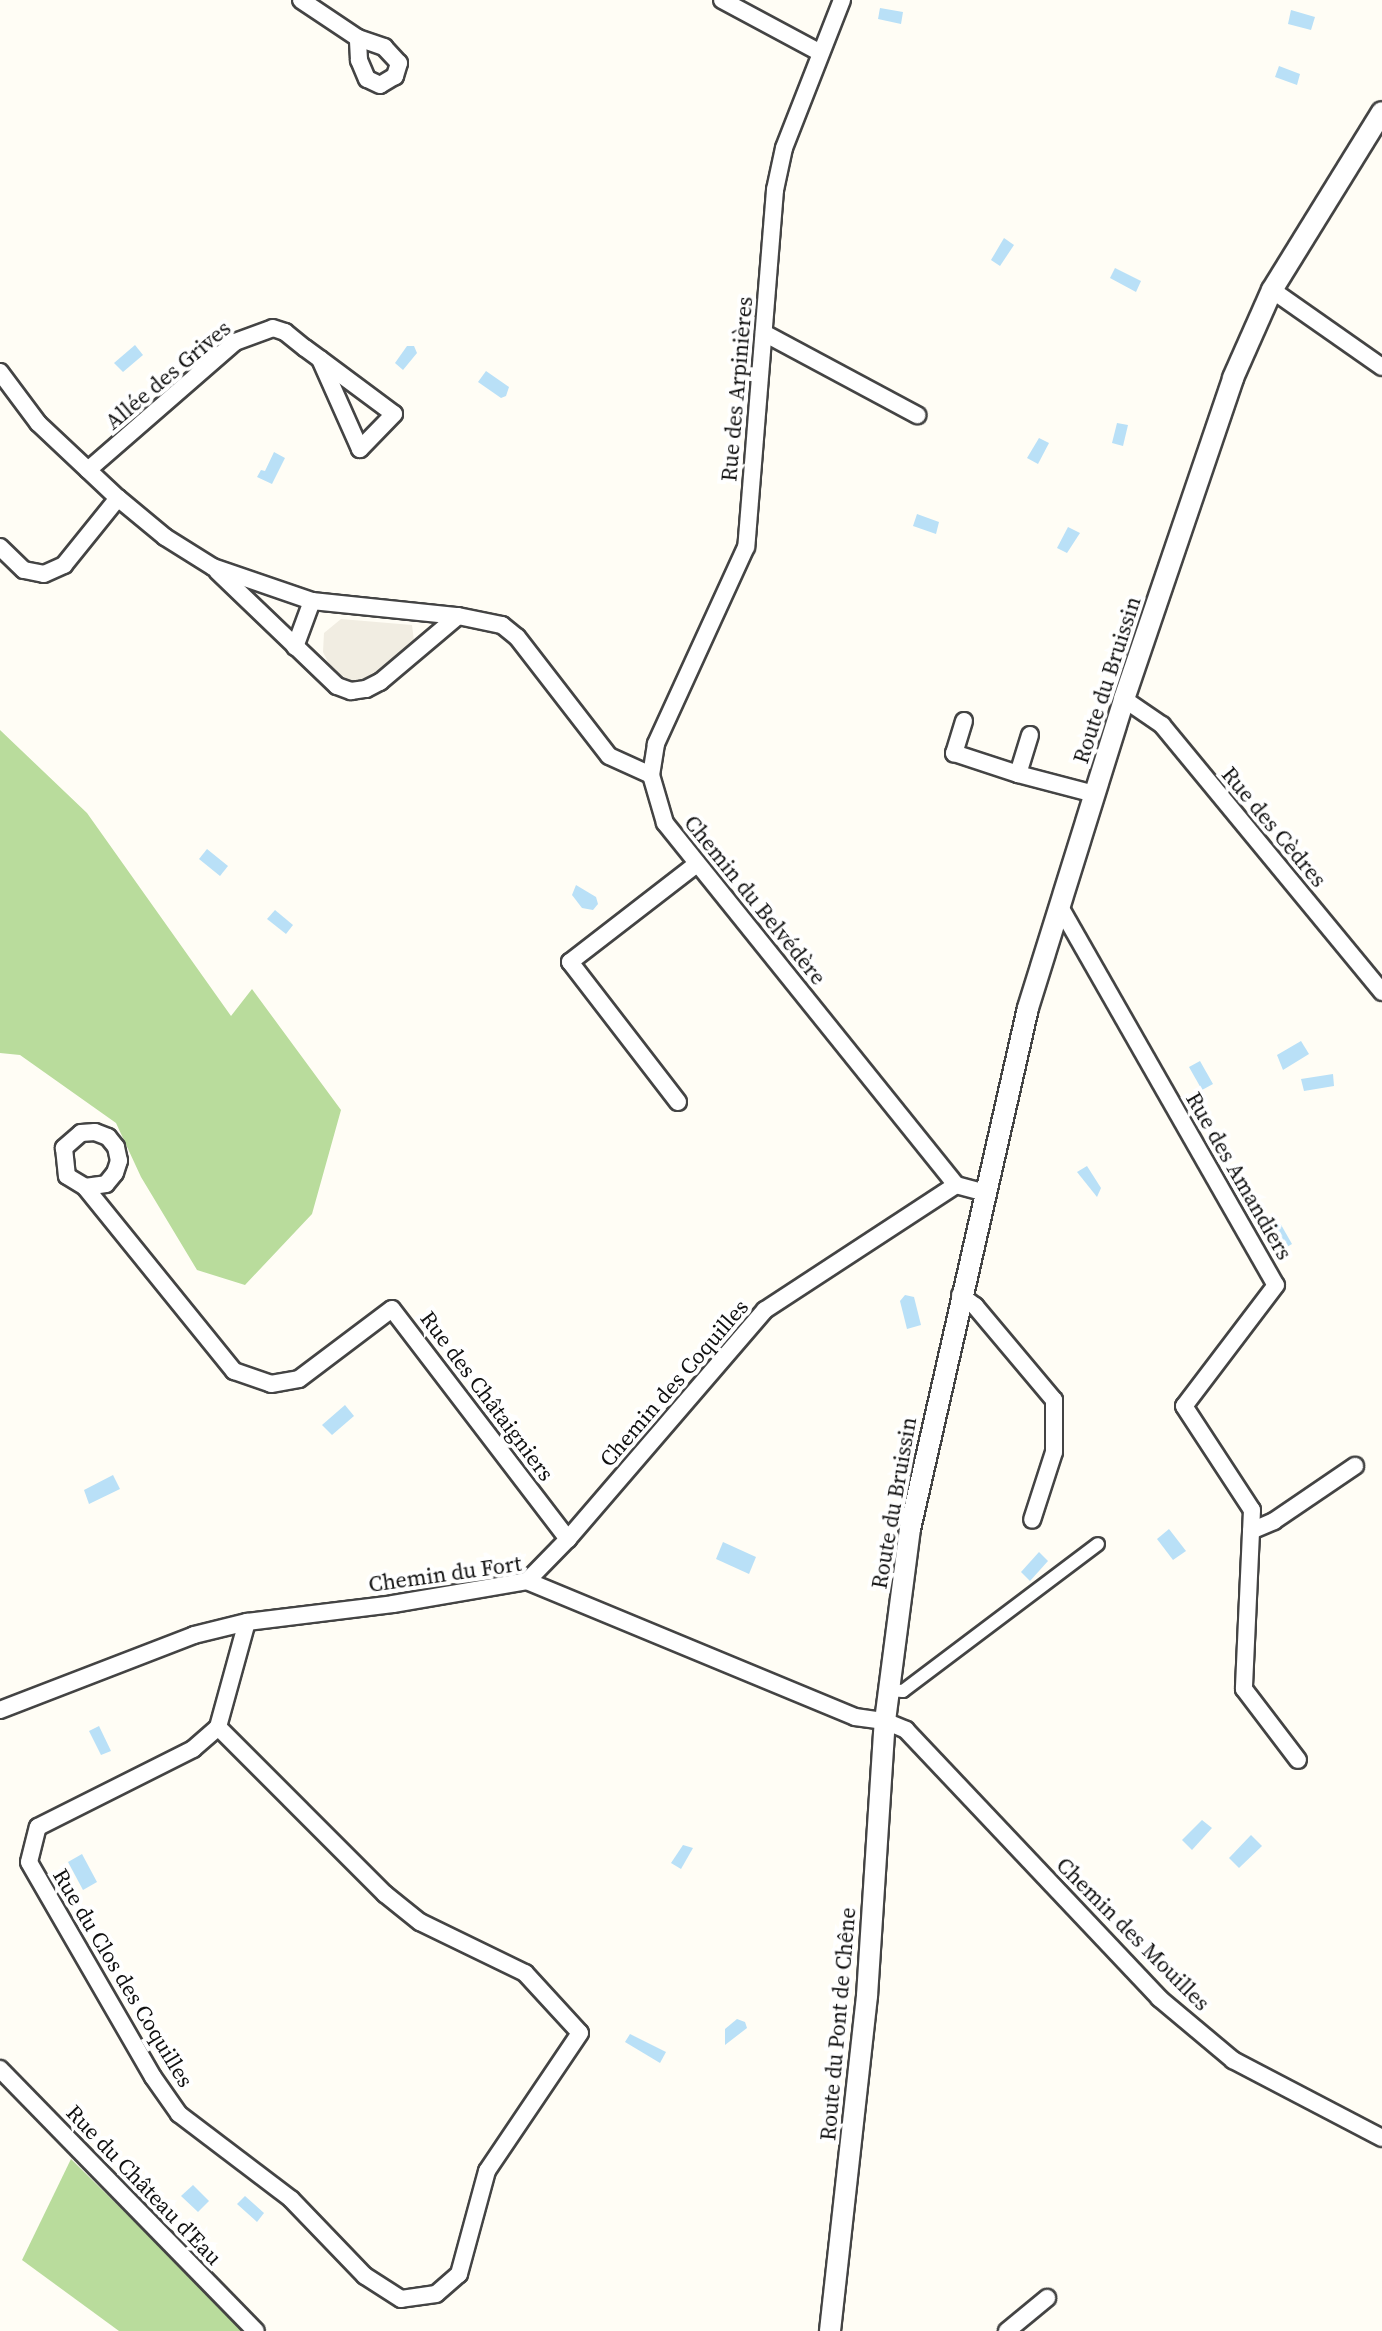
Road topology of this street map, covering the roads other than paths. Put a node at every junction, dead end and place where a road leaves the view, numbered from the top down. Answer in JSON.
{"nodes":[{"id":1,"x":301,"y":0,"type":"edge"},
{"id":2,"x":722,"y":0,"type":"edge"},
{"id":3,"x":842,"y":0,"type":"edge"},
{"id":4,"x":358,"y":38,"type":"dead end"},
{"id":5,"x":819,"y":52,"type":"junction"},
{"id":6,"x":1382,"y":112,"type":"edge"},
{"id":7,"x":1272,"y":290,"type":"junction"},
{"id":8,"x":764,"y":333,"type":"junction"},
{"id":9,"x":320,"y":359,"type":"junction"},
{"id":10,"x":1382,"y":367,"type":"edge"},
{"id":11,"x":0,"y":372,"type":"edge"},
{"id":12,"x":917,"y":415,"type":"dead end"},
{"id":13,"x":88,"y":470,"type":"junction"},
{"id":14,"x":118,"y":498,"type":"junction"},
{"id":15,"x":0,"y":547,"type":"edge"},
{"id":16,"x":213,"y":567,"type":"junction"},
{"id":17,"x":312,"y":601,"type":"junction"},
{"id":18,"x":458,"y":616,"type":"junction"},
{"id":19,"x":295,"y":647,"type":"junction"},
{"id":20,"x":1124,"y":699,"type":"junction"},
{"id":21,"x":964,"y":721,"type":"dead end"},
{"id":22,"x":1030,"y":735,"type":"dead end"},
{"id":23,"x":1018,"y":774,"type":"junction"},
{"id":24,"x":651,"y":775,"type":"junction"},
{"id":25,"x":1095,"y":794,"type":"junction"},
{"id":26,"x":697,"y":864,"type":"junction"},
{"id":27,"x":1060,"y":907,"type":"junction"},
{"id":28,"x":1382,"y":992,"type":"edge"},
{"id":29,"x":678,"y":1102,"type":"dead end"},
{"id":30,"x":956,"y":1185,"type":"junction"},
{"id":31,"x":85,"y":1187,"type":"dead end"},
{"id":32,"x":986,"y":1193,"type":"junction"},
{"id":33,"x":960,"y":1295,"type":"junction"},
{"id":34,"x":1355,"y":1466,"type":"dead end"},
{"id":35,"x":1032,"y":1520,"type":"dead end"},
{"id":36,"x":1251,"y":1531,"type":"junction"},
{"id":37,"x":568,"y":1539,"type":"junction"},
{"id":38,"x":1098,"y":1544,"type":"dead end"},
{"id":39,"x":527,"y":1581,"type":"junction"},
{"id":40,"x":247,"y":1622,"type":"junction"},
{"id":41,"x":888,"y":1690,"type":"junction"},
{"id":42,"x":0,"y":1710,"type":"edge"},
{"id":43,"x":885,"y":1721,"type":"junction"},
{"id":44,"x":218,"y":1727,"type":"junction"},
{"id":45,"x":1298,"y":1760,"type":"dead end"},
{"id":46,"x":0,"y":2069,"type":"edge"},
{"id":47,"x":1382,"y":2138,"type":"edge"},
{"id":48,"x":1047,"y":2298,"type":"dead end"},
{"id":49,"x":256,"y":2331,"type":"edge"},
{"id":50,"x":830,"y":2331,"type":"edge"},
{"id":51,"x":1007,"y":2331,"type":"edge"}],
"edges":[{"from":1,"to":4,"type":"street"},
{"from":2,"to":5,"type":"street"},
{"from":3,"to":5,"type":"street","name":"Rue des Arpinières"},
{"from":5,"to":8,"type":"street","name":"Rue des Arpinières"},
{"from":6,"to":7,"type":"street","name":"Route du Bruissin"},
{"from":7,"to":10,"type":"street"},
{"from":7,"to":20,"type":"street","name":"Route du Bruissin"},
{"from":8,"to":12,"type":"street"},
{"from":8,"to":24,"type":"street","name":"Rue des Arpinières"},
{"from":9,"to":9,"type":"street","name":"Allée des Grives"},
{"from":9,"to":13,"type":"street","name":"Allée des Grives"},
{"from":11,"to":13,"type":"street"},
{"from":13,"to":14,"type":"street"},
{"from":14,"to":15,"type":"street"},
{"from":14,"to":16,"type":"street"},
{"from":16,"to":17,"type":"street"},
{"from":16,"to":19,"type":"street"},
{"from":17,"to":18,"type":"street"},
{"from":17,"to":19,"type":"street"},
{"from":18,"to":19,"type":"street"},
{"from":18,"to":24,"type":"street"},
{"from":20,"to":25,"type":"street","name":"Route du Bruissin"},
{"from":20,"to":28,"type":"street","name":"Rue des Cèdres"},
{"from":21,"to":23,"type":"street"},
{"from":22,"to":23,"type":"street"},
{"from":23,"to":25,"type":"street"},
{"from":24,"to":26,"type":"street","name":"Chemin du Belvédère"},
{"from":25,"to":27,"type":"street","name":"Route du Bruissin"},
{"from":26,"to":29,"type":"street"},
{"from":26,"to":30,"type":"street","name":"Chemin du Belvédère"},
{"from":27,"to":32,"type":"street","name":"Route du Bruissin"},
{"from":27,"to":36,"type":"street","name":"Rue des Amandiers"},
{"from":30,"to":32,"type":"street"},
{"from":30,"to":37,"type":"street","name":"Chemin des Coquilles"},
{"from":31,"to":37,"type":"street","name":"Rue des Châtaigniers"},
{"from":32,"to":33,"type":"street","name":"Route du Bruissin"},
{"from":33,"to":35,"type":"street"},
{"from":33,"to":41,"type":"street","name":"Route du Bruissin"},
{"from":34,"to":36,"type":"street"},
{"from":36,"to":45,"type":"street","name":"Rue des Amandiers"},
{"from":37,"to":39,"type":"street","name":"Chemin des Coquilles"},
{"from":38,"to":41,"type":"street"},
{"from":39,"to":40,"type":"street","name":"Chemin du Fort"},
{"from":39,"to":43,"type":"street","name":"Chemin du Fort"},
{"from":40,"to":42,"type":"street","name":"Chemin du Fort"},
{"from":40,"to":44,"type":"street"},
{"from":41,"to":43,"type":"street","name":"Route du Bruissin"},
{"from":43,"to":47,"type":"street","name":"Chemin des Mouilles"},
{"from":43,"to":50,"type":"street","name":"Route du Pont de Chêne"},
{"from":44,"to":44,"type":"street","name":"Rue du Clos des Coquilles"},
{"from":46,"to":49,"type":"street","name":"Rue du Château d'Eau"},
{"from":48,"to":51,"type":"street"}]}
